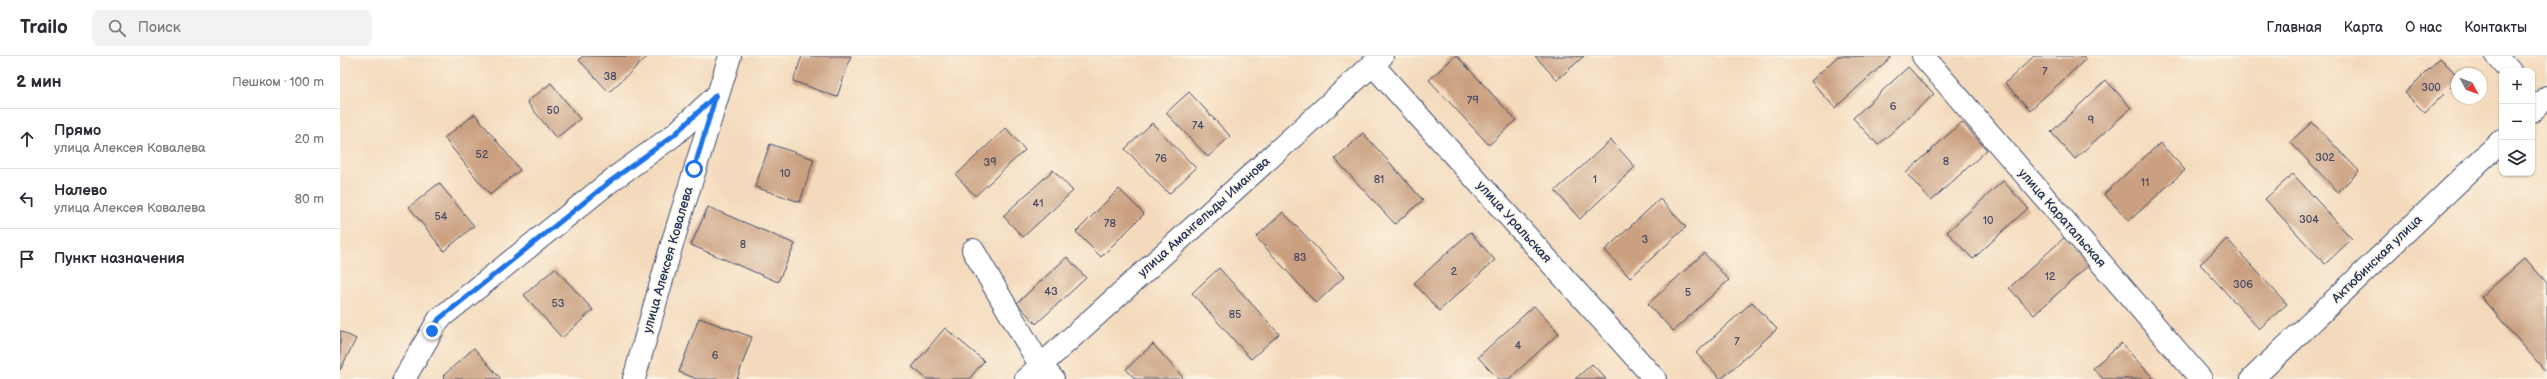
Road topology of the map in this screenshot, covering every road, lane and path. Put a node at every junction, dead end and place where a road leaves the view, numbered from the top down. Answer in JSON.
{"nodes":[{"id":1,"x":716,"y":56,"type":"edge"},
{"id":2,"x":730,"y":56,"type":"edge"},
{"id":3,"x":1923,"y":56,"type":"edge"},
{"id":4,"x":2497,"y":56,"type":"edge"},
{"id":5,"x":1378,"y":60,"type":"edge"},
{"id":6,"x":2507,"y":68,"type":"edge"},
{"id":7,"x":716,"y":95,"type":"junction"},
{"id":8,"x":2499,"y":143,"type":"edge"},
{"id":9,"x":973,"y":250,"type":"dead end"},
{"id":10,"x":1040,"y":374,"type":"edge"},
{"id":11,"x":404,"y":379,"type":"edge"},
{"id":12,"x":634,"y":379,"type":"edge"},
{"id":13,"x":1655,"y":379,"type":"edge"},
{"id":14,"x":2201,"y":379,"type":"edge"},
{"id":15,"x":2252,"y":379,"type":"edge"}],
"edges":[{"from":1,"to":7,"type":"street"},
{"from":2,"to":7,"type":"street","name":"улица Алексея Ковалева"},
{"from":3,"to":14,"type":"street","name":"улица Каратальская"},
{"from":4,"to":6,"type":"street"},
{"from":5,"to":10,"type":"street","name":"улица Амангельды Иманова"},
{"from":5,"to":13,"type":"street","name":"улица Уральская"},
{"from":7,"to":11,"type":"street","name":"улица Алексея Ковалева"},
{"from":7,"to":12,"type":"street","name":"улица Алексея Ковалева"},
{"from":8,"to":15,"type":"street","name":"Актюбинская улица"},
{"from":9,"to":10,"type":"street"}]}
